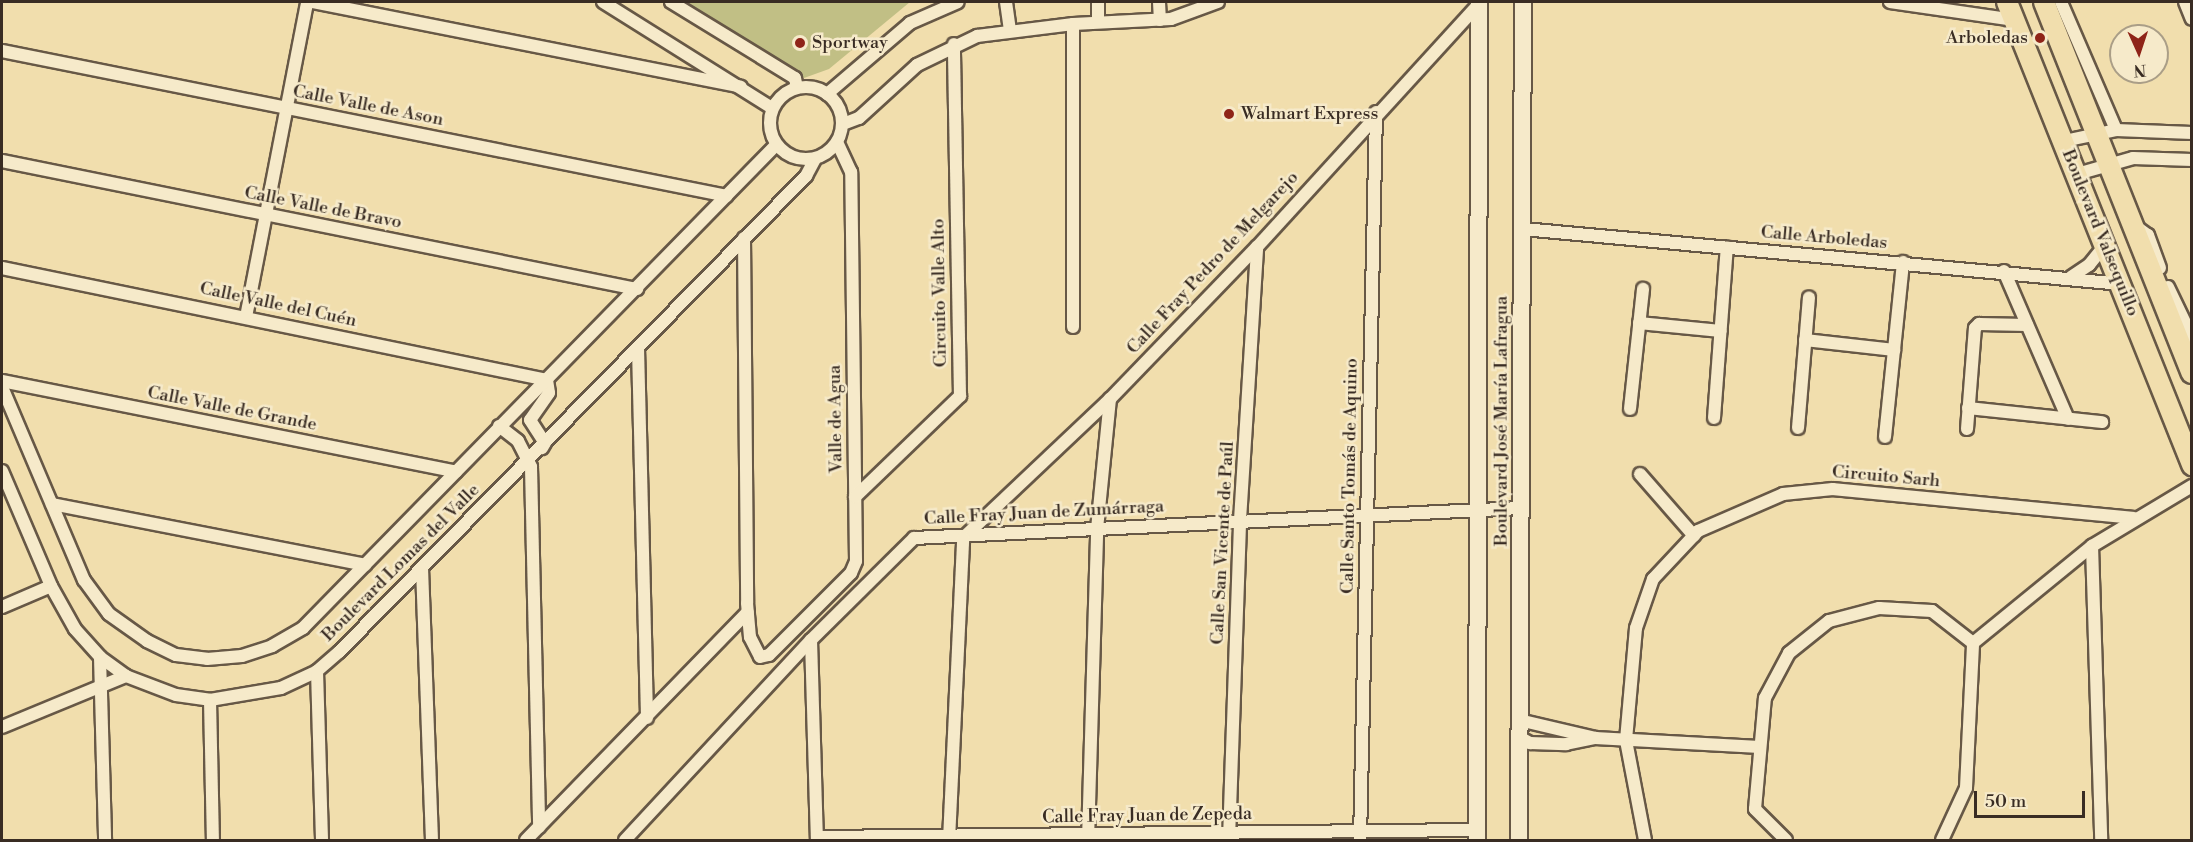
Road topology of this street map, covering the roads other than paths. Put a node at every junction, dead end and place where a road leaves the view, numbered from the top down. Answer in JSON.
{"nodes":[{"id":1,"x":307,"y":2,"type":"edge"},
{"id":2,"x":313,"y":2,"type":"edge"},
{"id":3,"x":603,"y":2,"type":"edge"},
{"id":4,"x":671,"y":2,"type":"edge"},
{"id":5,"x":958,"y":2,"type":"edge"},
{"id":6,"x":1006,"y":2,"type":"edge"},
{"id":7,"x":1098,"y":2,"type":"edge"},
{"id":8,"x":1159,"y":2,"type":"edge"},
{"id":9,"x":1218,"y":2,"type":"edge"},
{"id":10,"x":1523,"y":2,"type":"edge"},
{"id":11,"x":1890,"y":2,"type":"edge"},
{"id":12,"x":2044,"y":2,"type":"edge"},
{"id":13,"x":2061,"y":2,"type":"edge"},
{"id":14,"x":2185,"y":2,"type":"edge"},
{"id":15,"x":1479,"y":3,"type":"edge"},
{"id":16,"x":2011,"y":10,"type":"edge"},
{"id":17,"x":2192,"y":18,"type":"edge"},
{"id":18,"x":1160,"y":20,"type":"junction"},
{"id":19,"x":1098,"y":22,"type":"junction"},
{"id":20,"x":1073,"y":24,"type":"junction"},
{"id":21,"x":1010,"y":29,"type":"junction"},
{"id":22,"x":954,"y":44,"type":"junction"},
{"id":23,"x":2,"y":51,"type":"edge"},
{"id":24,"x":741,"y":87,"type":"junction"},
{"id":25,"x":797,"y":88,"type":"junction"},
{"id":26,"x":827,"y":94,"type":"junction"},
{"id":27,"x":286,"y":108,"type":"junction"},
{"id":28,"x":772,"y":108,"type":"junction"},
{"id":29,"x":1376,"y":112,"type":"junction"},
{"id":30,"x":843,"y":124,"type":"junction"},
{"id":31,"x":2106,"y":132,"type":"junction"},
{"id":32,"x":2192,"y":133,"type":"edge"},
{"id":33,"x":2064,"y":141,"type":"junction"},
{"id":34,"x":837,"y":142,"type":"junction"},
{"id":35,"x":776,"y":145,"type":"junction"},
{"id":36,"x":815,"y":159,"type":"junction"},
{"id":37,"x":2192,"y":160,"type":"edge"},
{"id":38,"x":2,"y":161,"type":"edge"},
{"id":39,"x":2109,"y":165,"type":"junction"},
{"id":40,"x":2077,"y":174,"type":"junction"},
{"id":41,"x":728,"y":196,"type":"junction"},
{"id":42,"x":266,"y":214,"type":"junction"},
{"id":43,"x":1523,"y":229,"type":"junction"},
{"id":44,"x":744,"y":238,"type":"junction"},
{"id":45,"x":2105,"y":244,"type":"junction"},
{"id":46,"x":1257,"y":246,"type":"junction"},
{"id":47,"x":1727,"y":247,"type":"junction"},
{"id":48,"x":1903,"y":262,"type":"junction"},
{"id":49,"x":2,"y":268,"type":"edge"},
{"id":50,"x":2004,"y":271,"type":"junction"},
{"id":51,"x":2071,"y":277,"type":"junction"},
{"id":52,"x":2121,"y":284,"type":"junction"},
{"id":53,"x":637,"y":289,"type":"junction"},
{"id":54,"x":1643,"y":289,"type":"dead end"},
{"id":55,"x":1809,"y":297,"type":"dead end"},
{"id":56,"x":246,"y":317,"type":"junction"},
{"id":57,"x":2176,"y":319,"type":"junction"},
{"id":58,"x":1639,"y":323,"type":"junction"},
{"id":59,"x":2027,"y":325,"type":"junction"},
{"id":60,"x":1073,"y":327,"type":"dead end"},
{"id":61,"x":1721,"y":331,"type":"junction"},
{"id":62,"x":2192,"y":337,"type":"edge"},
{"id":63,"x":1805,"y":340,"type":"junction"},
{"id":64,"x":638,"y":348,"type":"junction"},
{"id":65,"x":1894,"y":350,"type":"junction"},
{"id":66,"x":2192,"y":372,"type":"edge"},
{"id":67,"x":547,"y":380,"type":"junction"},
{"id":68,"x":2,"y":381,"type":"edge"},
{"id":69,"x":2,"y":387,"type":"edge"},
{"id":70,"x":1110,"y":399,"type":"junction"},
{"id":71,"x":1968,"y":408,"type":"junction"},
{"id":72,"x":1630,"y":409,"type":"dead end"},
{"id":73,"x":1714,"y":418,"type":"dead end"},
{"id":74,"x":2068,"y":419,"type":"junction"},
{"id":75,"x":2102,"y":422,"type":"dead end"},
{"id":76,"x":499,"y":426,"type":"junction"},
{"id":77,"x":1798,"y":428,"type":"dead end"},
{"id":78,"x":1967,"y":429,"type":"dead end"},
{"id":79,"x":1886,"y":437,"type":"dead end"},
{"id":80,"x":545,"y":443,"type":"junction"},
{"id":81,"x":530,"y":463,"type":"junction"},
{"id":82,"x":2192,"y":465,"type":"edge"},
{"id":83,"x":2,"y":471,"type":"edge"},
{"id":84,"x":456,"y":472,"type":"junction"},
{"id":85,"x":1640,"y":474,"type":"dead end"},
{"id":86,"x":2192,"y":486,"type":"edge"},
{"id":87,"x":5,"y":489,"type":"edge"},
{"id":88,"x":855,"y":497,"type":"junction"},
{"id":89,"x":52,"y":504,"type":"junction"},
{"id":90,"x":1521,"y":508,"type":"junction"},
{"id":91,"x":1478,"y":511,"type":"junction"},
{"id":92,"x":1367,"y":516,"type":"junction"},
{"id":93,"x":2134,"y":518,"type":"junction"},
{"id":94,"x":1240,"y":520,"type":"junction"},
{"id":95,"x":1097,"y":530,"type":"junction"},
{"id":96,"x":1694,"y":536,"type":"junction"},
{"id":97,"x":963,"y":538,"type":"junction"},
{"id":98,"x":2092,"y":546,"type":"junction"},
{"id":99,"x":365,"y":565,"type":"junction"},
{"id":100,"x":422,"y":568,"type":"junction"},
{"id":101,"x":51,"y":586,"type":"junction"},
{"id":102,"x":2,"y":607,"type":"edge"},
{"id":103,"x":748,"y":612,"type":"junction"},
{"id":104,"x":811,"y":640,"type":"junction"},
{"id":105,"x":1973,"y":643,"type":"junction"},
{"id":106,"x":100,"y":657,"type":"junction"},
{"id":107,"x":317,"y":671,"type":"junction"},
{"id":108,"x":126,"y":676,"type":"junction"},
{"id":109,"x":100,"y":687,"type":"junction"},
{"id":110,"x":210,"y":700,"type":"junction"},
{"id":111,"x":647,"y":718,"type":"junction"},
{"id":112,"x":2,"y":727,"type":"edge"},
{"id":113,"x":1519,"y":728,"type":"junction"},
{"id":114,"x":1595,"y":738,"type":"junction"},
{"id":115,"x":1626,"y":740,"type":"junction"},
{"id":116,"x":1760,"y":747,"type":"junction"},
{"id":117,"x":539,"y":827,"type":"junction"},
{"id":118,"x":1477,"y":835,"type":"edge"},
{"id":119,"x":1360,"y":836,"type":"edge"},
{"id":120,"x":1229,"y":837,"type":"edge"},
{"id":121,"x":949,"y":838,"type":"edge"},
{"id":122,"x":1088,"y":838,"type":"edge"},
{"id":123,"x":817,"y":839,"type":"edge"},
{"id":124,"x":105,"y":840,"type":"edge"},
{"id":125,"x":213,"y":840,"type":"edge"},
{"id":126,"x":322,"y":840,"type":"edge"},
{"id":127,"x":432,"y":840,"type":"edge"},
{"id":128,"x":526,"y":840,"type":"edge"},
{"id":129,"x":625,"y":840,"type":"edge"},
{"id":130,"x":1519,"y":840,"type":"edge"},
{"id":131,"x":1645,"y":840,"type":"edge"},
{"id":132,"x":1786,"y":840,"type":"edge"},
{"id":133,"x":1942,"y":840,"type":"edge"},
{"id":134,"x":2101,"y":840,"type":"edge"}],
"edges":[{"from":1,"to":27,"type":"street"},
{"from":2,"to":24,"type":"street"},
{"from":3,"to":24,"type":"street"},
{"from":4,"to":25,"type":"street"},
{"from":5,"to":26,"type":"street"},
{"from":6,"to":21,"type":"street"},
{"from":7,"to":19,"type":"street"},
{"from":8,"to":18,"type":"street"},
{"from":9,"to":18,"type":"street"},
{"from":10,"to":43,"type":"main road","name":"Boulevard José María Lafragua"},
{"from":11,"to":16,"type":"street"},
{"from":12,"to":31,"type":"main road","name":"Boulevard Valsequillo"},
{"from":13,"to":31,"type":"street"},
{"from":14,"to":17,"type":"street"},
{"from":15,"to":29,"type":"street","name":"Calle Fray Pedro de Melgarejo"},
{"from":15,"to":91,"type":"main road","name":"Boulevard José María Lafragua"},
{"from":16,"to":33,"type":"main road","name":"Boulevard Valsequillo"},
{"from":18,"to":19,"type":"street"},
{"from":19,"to":20,"type":"street"},
{"from":20,"to":21,"type":"street"},
{"from":20,"to":60,"type":"street"},
{"from":21,"to":22,"type":"street"},
{"from":22,"to":30,"type":"street"},
{"from":22,"to":88,"type":"street","name":"Circuito Valle Alto"},
{"from":23,"to":27,"type":"street","name":"Calle Valle de Ason"},
{"from":24,"to":28,"type":"street"},
{"from":25,"to":26,"type":"street"},
{"from":25,"to":28,"type":"street"},
{"from":26,"to":30,"type":"street"},
{"from":27,"to":41,"type":"street","name":"Calle Valle de Ason"},
{"from":27,"to":42,"type":"street"},
{"from":28,"to":35,"type":"street"},
{"from":29,"to":46,"type":"street","name":"Calle Fray Pedro de Melgarejo"},
{"from":29,"to":92,"type":"street","name":"Calle Santo Tomás de Aquino"},
{"from":30,"to":34,"type":"street"},
{"from":31,"to":32,"type":"street"},
{"from":31,"to":33,"type":"street"},
{"from":31,"to":39,"type":"main road","name":"Boulevard Valsequillo"},
{"from":33,"to":40,"type":"main road","name":"Boulevard Valsequillo"},
{"from":34,"to":36,"type":"street"},
{"from":34,"to":88,"type":"street","name":"Valle de Agua"},
{"from":35,"to":36,"type":"street"},
{"from":35,"to":41,"type":"street","name":"Boulevard Lomas del Valle"},
{"from":36,"to":44,"type":"street"},
{"from":37,"to":39,"type":"street"},
{"from":38,"to":42,"type":"street","name":"Calle Valle de Bravo"},
{"from":39,"to":40,"type":"street"},
{"from":39,"to":57,"type":"main road","name":"Boulevard Valsequillo"},
{"from":40,"to":45,"type":"main road","name":"Boulevard Valsequillo"},
{"from":41,"to":53,"type":"street","name":"Boulevard Lomas del Valle"},
{"from":42,"to":53,"type":"street","name":"Calle Valle de Bravo"},
{"from":42,"to":56,"type":"street"},
{"from":43,"to":47,"type":"street","name":"Calle Arboledas"},
{"from":43,"to":90,"type":"main road","name":"Boulevard José María Lafragua"},
{"from":44,"to":64,"type":"street"},
{"from":44,"to":103,"type":"street"},
{"from":45,"to":51,"type":"street"},
{"from":45,"to":52,"type":"main road","name":"Boulevard Valsequillo"},
{"from":46,"to":70,"type":"street","name":"Calle Fray Pedro de Melgarejo"},
{"from":46,"to":94,"type":"street","name":"Calle San Vicente de Paúl"},
{"from":47,"to":48,"type":"street","name":"Calle Arboledas"},
{"from":47,"to":61,"type":"street"},
{"from":48,"to":50,"type":"street","name":"Calle Arboledas"},
{"from":48,"to":65,"type":"street"},
{"from":49,"to":56,"type":"street","name":"Calle Valle del Cuén"},
{"from":50,"to":51,"type":"street","name":"Calle Arboledas"},
{"from":50,"to":59,"type":"street"},
{"from":51,"to":52,"type":"street","name":"Calle Arboledas"},
{"from":52,"to":82,"type":"main road","name":"Boulevard Valsequillo"},
{"from":53,"to":67,"type":"street","name":"Boulevard Lomas del Valle"},
{"from":54,"to":58,"type":"street"},
{"from":55,"to":63,"type":"street"},
{"from":56,"to":67,"type":"street","name":"Calle Valle del Cuén"},
{"from":57,"to":62,"type":"street"},
{"from":57,"to":66,"type":"main road","name":"Boulevard Valsequillo"},
{"from":58,"to":61,"type":"street"},
{"from":58,"to":72,"type":"street"},
{"from":59,"to":71,"type":"street"},
{"from":59,"to":74,"type":"street"},
{"from":61,"to":73,"type":"street"},
{"from":63,"to":65,"type":"street"},
{"from":63,"to":77,"type":"street"},
{"from":64,"to":80,"type":"street"},
{"from":64,"to":111,"type":"street"},
{"from":65,"to":79,"type":"street"},
{"from":67,"to":76,"type":"street","name":"Boulevard Lomas del Valle"},
{"from":67,"to":80,"type":"street"},
{"from":68,"to":84,"type":"street","name":"Calle Valle de Grande"},
{"from":69,"to":89,"type":"street","name":"Boulevard Lomas del Valle"},
{"from":70,"to":95,"type":"street"},
{"from":70,"to":97,"type":"street","name":"Calle Fray Pedro de Melgarejo"},
{"from":71,"to":74,"type":"street"},
{"from":71,"to":78,"type":"street"},
{"from":74,"to":75,"type":"street"},
{"from":76,"to":81,"type":"street"},
{"from":76,"to":84,"type":"street","name":"Boulevard Lomas del Valle"},
{"from":80,"to":81,"type":"street","name":"Boulevard Lomas del Valle"},
{"from":81,"to":100,"type":"street","name":"Boulevard Lomas del Valle"},
{"from":81,"to":117,"type":"street"},
{"from":83,"to":87,"type":"street","name":"Boulevard Lomas del Valle"},
{"from":84,"to":99,"type":"street","name":"Boulevard Lomas del Valle"},
{"from":85,"to":96,"type":"street"},
{"from":86,"to":93,"type":"street"},
{"from":87,"to":101,"type":"street","name":"Boulevard Lomas del Valle"},
{"from":88,"to":103,"type":"street","name":"Valle de Agua"},
{"from":89,"to":99,"type":"street"},
{"from":89,"to":99,"type":"street","name":"Boulevard Lomas del Valle"},
{"from":90,"to":91,"type":"street","name":"Calle Fray Juan de Zumárraga"},
{"from":90,"to":113,"type":"main road","name":"Boulevard José María Lafragua"},
{"from":91,"to":92,"type":"street","name":"Calle Fray Juan de Zumárraga"},
{"from":91,"to":118,"type":"main road","name":"Boulevard José María Lafragua"},
{"from":92,"to":94,"type":"street","name":"Calle Fray Juan de Zumárraga"},
{"from":92,"to":119,"type":"street","name":"Calle Santo Tomás de Aquino"},
{"from":93,"to":96,"type":"street","name":"Circuito Sarh"},
{"from":93,"to":98,"type":"street"},
{"from":94,"to":95,"type":"street","name":"Calle Fray Juan de Zumárraga"},
{"from":94,"to":120,"type":"street","name":"Calle San Vicente de Paúl"},
{"from":95,"to":97,"type":"street","name":"Calle Fray Juan de Zumárraga"},
{"from":95,"to":122,"type":"street"},
{"from":96,"to":115,"type":"street","name":"Circuito Sarh"},
{"from":97,"to":104,"type":"street","name":"Calle Fray Juan de Zumárraga"},
{"from":97,"to":121,"type":"street"},
{"from":98,"to":105,"type":"street"},
{"from":98,"to":134,"type":"street"},
{"from":100,"to":107,"type":"street","name":"Boulevard Lomas del Valle"},
{"from":100,"to":127,"type":"street"},
{"from":101,"to":102,"type":"street"},
{"from":101,"to":106,"type":"street","name":"Boulevard Lomas del Valle"},
{"from":103,"to":111,"type":"street"},
{"from":104,"to":123,"type":"street"},
{"from":104,"to":129,"type":"street","name":"Calle Fray Juan de Zumárraga"},
{"from":105,"to":116,"type":"street"},
{"from":105,"to":133,"type":"street"},
{"from":106,"to":108,"type":"street","name":"Boulevard Lomas del Valle"},
{"from":106,"to":109,"type":"street"},
{"from":107,"to":110,"type":"street","name":"Boulevard Lomas del Valle"},
{"from":107,"to":126,"type":"street"},
{"from":108,"to":109,"type":"street"},
{"from":108,"to":110,"type":"street","name":"Boulevard Lomas del Valle"},
{"from":109,"to":112,"type":"street"},
{"from":109,"to":124,"type":"street"},
{"from":110,"to":125,"type":"street"},
{"from":111,"to":117,"type":"street"},
{"from":113,"to":114,"type":"street"},
{"from":113,"to":114,"type":"street"},
{"from":113,"to":130,"type":"main road","name":"Boulevard José María Lafragua"},
{"from":114,"to":115,"type":"street"},
{"from":115,"to":116,"type":"street"},
{"from":115,"to":131,"type":"street","name":"Circuito Sarh"},
{"from":116,"to":132,"type":"street"},
{"from":117,"to":128,"type":"street"},
{"from":118,"to":119,"type":"street","name":"Calle Fray Juan de Zepeda"},
{"from":119,"to":120,"type":"street","name":"Calle Fray Juan de Zepeda"},
{"from":120,"to":122,"type":"street","name":"Calle Fray Juan de Zepeda"},
{"from":121,"to":122,"type":"street","name":"Calle Fray Juan de Zepeda"},
{"from":121,"to":123,"type":"street","name":"Calle Fray Juan de Zepeda"}]}
